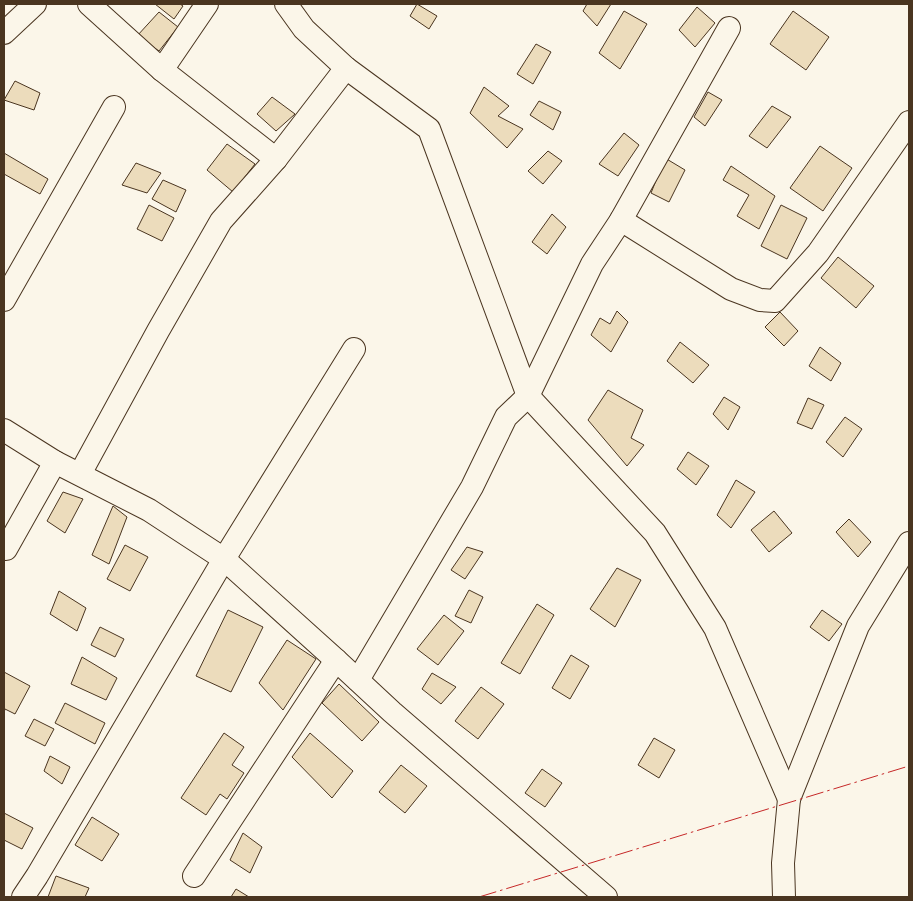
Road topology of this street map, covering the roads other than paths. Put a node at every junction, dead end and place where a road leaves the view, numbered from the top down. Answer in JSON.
{"nodes":[{"id":1,"x":35,"y":4,"type":"edge"},
{"id":2,"x":89,"y":4,"type":"edge"},
{"id":3,"x":207,"y":4,"type":"edge"},
{"id":4,"x":286,"y":4,"type":"edge"},
{"id":5,"x":729,"y":28,"type":"dead end"},
{"id":6,"x":4,"y":33,"type":"edge"},
{"id":7,"x":346,"y":68,"type":"junction"},
{"id":8,"x":162,"y":70,"type":"junction"},
{"id":9,"x":114,"y":107,"type":"dead end"},
{"id":10,"x":909,"y":122,"type":"edge"},
{"id":11,"x":276,"y":159,"type":"junction"},
{"id":12,"x":621,"y":220,"type":"junction"},
{"id":13,"x":4,"y":300,"type":"edge"},
{"id":14,"x":354,"y":349,"type":"dead end"},
{"id":15,"x":528,"y":396,"type":"junction"},
{"id":16,"x":4,"y":430,"type":"edge"},
{"id":17,"x":55,"y":462,"type":"junction"},
{"id":18,"x":80,"y":474,"type":"junction"},
{"id":19,"x":909,"y":543,"type":"edge"},
{"id":20,"x":6,"y":549,"type":"dead end"},
{"id":21,"x":224,"y":559,"type":"junction"},
{"id":22,"x":336,"y":660,"type":"junction"},
{"id":23,"x":358,"y":680,"type":"junction"},
{"id":24,"x":789,"y":799,"type":"junction"},
{"id":25,"x":194,"y":876,"type":"dead end"},
{"id":26,"x":23,"y":897,"type":"edge"},
{"id":27,"x":606,"y":897,"type":"edge"},
{"id":28,"x":784,"y":897,"type":"edge"}],
"edges":[{"from":1,"to":6,"type":"street"},
{"from":2,"to":8,"type":"street"},
{"from":3,"to":8,"type":"street"},
{"from":4,"to":7,"type":"street"},
{"from":5,"to":12,"type":"street"},
{"from":7,"to":11,"type":"street"},
{"from":7,"to":15,"type":"street"},
{"from":8,"to":11,"type":"street"},
{"from":9,"to":13,"type":"street"},
{"from":10,"to":12,"type":"street"},
{"from":11,"to":18,"type":"street"},
{"from":12,"to":15,"type":"street"},
{"from":14,"to":21,"type":"street"},
{"from":15,"to":23,"type":"street"},
{"from":15,"to":24,"type":"street"},
{"from":16,"to":17,"type":"street"},
{"from":17,"to":18,"type":"street"},
{"from":17,"to":20,"type":"street"},
{"from":18,"to":21,"type":"street"},
{"from":19,"to":24,"type":"street"},
{"from":21,"to":22,"type":"street"},
{"from":21,"to":26,"type":"street"},
{"from":22,"to":23,"type":"street"},
{"from":22,"to":25,"type":"street"},
{"from":23,"to":27,"type":"street"},
{"from":24,"to":28,"type":"street"}]}
